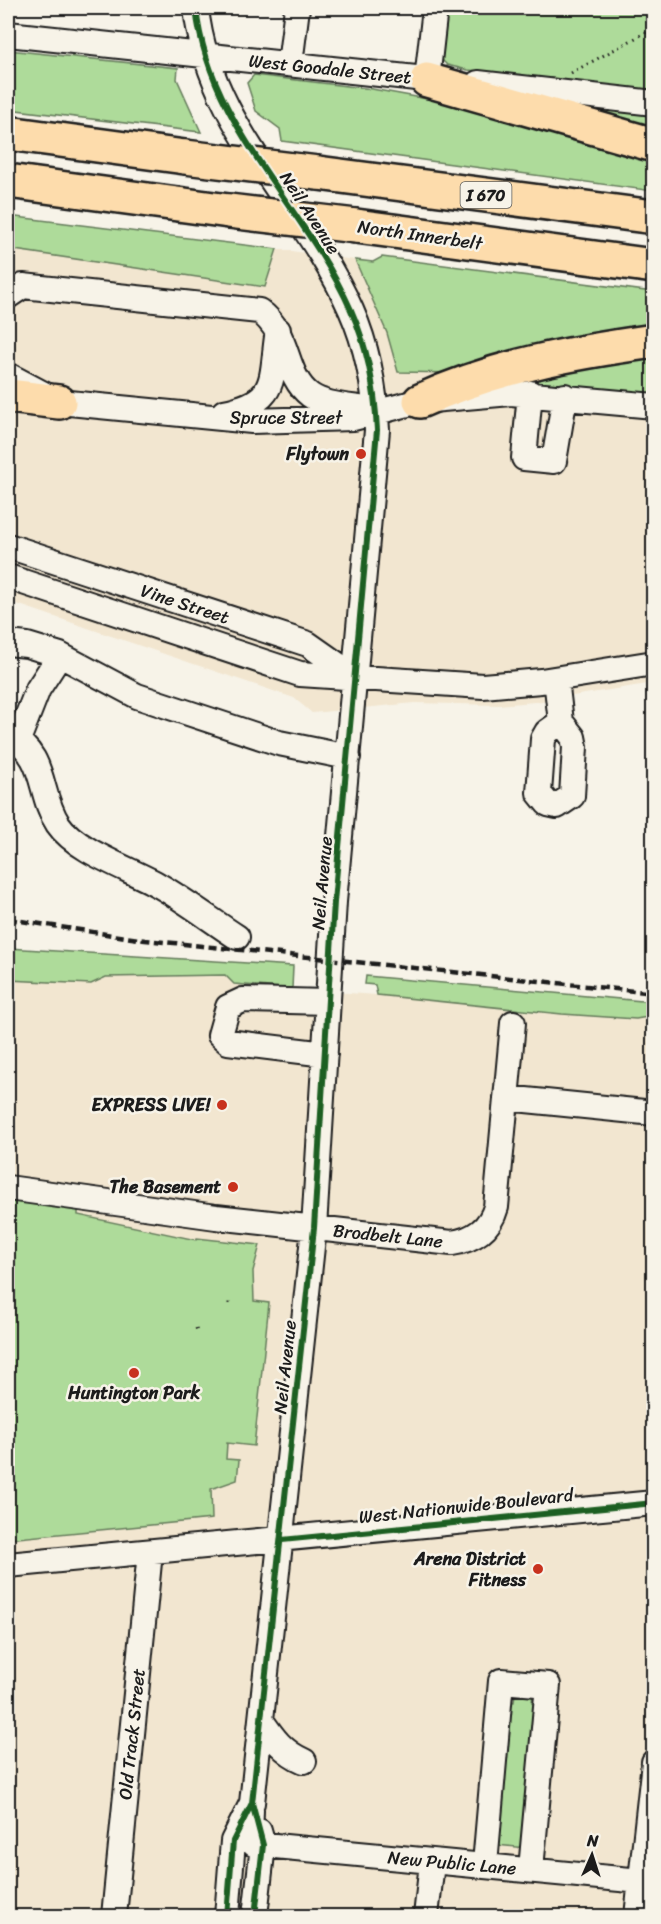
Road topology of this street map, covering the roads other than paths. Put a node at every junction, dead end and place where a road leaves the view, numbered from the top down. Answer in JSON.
{"nodes":[{"id":1,"x":196,"y":8,"type":"edge"},
{"id":2,"x":297,"y":8,"type":"edge"},
{"id":3,"x":435,"y":8,"type":"edge"},
{"id":4,"x":8,"y":34,"type":"edge"},
{"id":5,"x":204,"y":55,"type":"junction"},
{"id":6,"x":290,"y":64,"type":"junction"},
{"id":7,"x":427,"y":80,"type":"junction"},
{"id":8,"x":654,"y":103,"type":"edge"},
{"id":9,"x":8,"y":133,"type":"edge"},
{"id":10,"x":654,"y":145,"type":"edge"},
{"id":11,"x":8,"y":182,"type":"edge"},
{"id":12,"x":8,"y":204,"type":"edge"},
{"id":13,"x":229,"y":211,"type":"junction"},
{"id":14,"x":654,"y":217,"type":"edge"},
{"id":15,"x":654,"y":266,"type":"edge"},
{"id":16,"x":8,"y":296,"type":"edge"},
{"id":17,"x":278,"y":328,"type":"junction"},
{"id":18,"x":654,"y":341,"type":"edge"},
{"id":19,"x":8,"y":375,"type":"edge"},
{"id":20,"x":530,"y":393,"type":"junction"},
{"id":21,"x":8,"y":396,"type":"edge"},
{"id":22,"x":565,"y":396,"type":"junction"},
{"id":23,"x":420,"y":401,"type":"junction"},
{"id":24,"x":59,"y":402,"type":"junction"},
{"id":25,"x":654,"y":406,"type":"edge"},
{"id":26,"x":376,"y":411,"type":"junction"},
{"id":27,"x":204,"y":416,"type":"junction"},
{"id":28,"x":8,"y":546,"type":"edge"},
{"id":29,"x":8,"y":577,"type":"edge"},
{"id":30,"x":8,"y":643,"type":"edge"},
{"id":31,"x":60,"y":655,"type":"junction"},
{"id":32,"x":654,"y":663,"type":"edge"},
{"id":33,"x":355,"y":677,"type":"junction"},
{"id":34,"x":556,"y":679,"type":"junction"},
{"id":35,"x":561,"y":722,"type":"dead end"},
{"id":36,"x":13,"y":738,"type":"edge"},
{"id":37,"x":348,"y":757,"type":"junction"},
{"id":38,"x":237,"y":937,"type":"dead end"},
{"id":39,"x":328,"y":1002,"type":"junction"},
{"id":40,"x":513,"y":1023,"type":"dead end"},
{"id":41,"x":325,"y":1054,"type":"junction"},
{"id":42,"x":506,"y":1098,"type":"junction"},
{"id":43,"x":654,"y":1113,"type":"edge"},
{"id":44,"x":8,"y":1188,"type":"edge"},
{"id":45,"x":314,"y":1228,"type":"junction"},
{"id":46,"x":654,"y":1503,"type":"edge"},
{"id":47,"x":282,"y":1540,"type":"junction"},
{"id":48,"x":150,"y":1552,"type":"junction"},
{"id":49,"x":8,"y":1565,"type":"edge"},
{"id":50,"x":261,"y":1720,"type":"junction"},
{"id":51,"x":304,"y":1761,"type":"dead end"},
{"id":52,"x":654,"y":1762,"type":"edge"},
{"id":53,"x":252,"y":1803,"type":"junction"},
{"id":54,"x":263,"y":1845,"type":"junction"},
{"id":55,"x":432,"y":1863,"type":"junction"},
{"id":56,"x":485,"y":1864,"type":"junction"},
{"id":57,"x":531,"y":1869,"type":"junction"},
{"id":58,"x":641,"y":1881,"type":"junction"},
{"id":59,"x":114,"y":1917,"type":"edge"},
{"id":60,"x":227,"y":1917,"type":"edge"},
{"id":61,"x":255,"y":1917,"type":"edge"},
{"id":62,"x":426,"y":1917,"type":"edge"},
{"id":63,"x":637,"y":1917,"type":"edge"}],
"edges":[{"from":1,"to":5,"type":"street","name":"Neil Avenue"},
{"from":2,"to":6,"type":"street"},
{"from":3,"to":7,"type":"street"},
{"from":4,"to":5,"type":"street","name":"West Goodale Street"},
{"from":5,"to":6,"type":"street","name":"West Goodale Street"},
{"from":5,"to":26,"type":"street","name":"Neil Avenue"},
{"from":6,"to":7,"type":"street","name":"West Goodale Street"},
{"from":7,"to":8,"type":"street","name":"West Goodale Street"},
{"from":7,"to":10,"type":"highway"},
{"from":9,"to":14,"type":"highway","number":"I 670","bridge":true},
{"from":11,"to":13,"type":"highway","name":"North Innerbelt"},
{"from":12,"to":13,"type":"highway"},
{"from":13,"to":15,"type":"highway","name":"North Innerbelt","bridge":true},
{"from":16,"to":17,"type":"street"},
{"from":17,"to":26,"type":"street"},
{"from":17,"to":27,"type":"street"},
{"from":18,"to":23,"type":"highway"},
{"from":19,"to":24,"type":"street"},
{"from":20,"to":22,"type":"street","name":"Spruce Street"},
{"from":20,"to":22,"type":"street"},
{"from":20,"to":23,"type":"street","name":"Spruce Street"},
{"from":21,"to":24,"type":"highway"},
{"from":22,"to":25,"type":"street","name":"Spruce Street"},
{"from":23,"to":26,"type":"street","name":"Spruce Street"},
{"from":24,"to":27,"type":"street","name":"Spruce Street"},
{"from":26,"to":27,"type":"street","name":"Spruce Street"},
{"from":26,"to":33,"type":"street","name":"Neil Avenue"},
{"from":28,"to":33,"type":"street","name":"Vine Street"},
{"from":29,"to":33,"type":"street","name":"Vine Street"},
{"from":30,"to":31,"type":"street"},
{"from":31,"to":36,"type":"street"},
{"from":31,"to":37,"type":"street"},
{"from":32,"to":34,"type":"street","name":"Vine Street"},
{"from":33,"to":34,"type":"street","name":"Vine Street"},
{"from":33,"to":37,"type":"street","name":"Neil Avenue"},
{"from":34,"to":35,"type":"street"},
{"from":36,"to":38,"type":"street"},
{"from":37,"to":39,"type":"street","name":"Neil Avenue"},
{"from":39,"to":41,"type":"street","name":"Neil Avenue"},
{"from":39,"to":41,"type":"street"},
{"from":40,"to":42,"type":"street","name":"Brodbelt Lane"},
{"from":41,"to":45,"type":"street","name":"Neil Avenue"},
{"from":42,"to":43,"type":"street"},
{"from":42,"to":45,"type":"street","name":"Brodbelt Lane"},
{"from":44,"to":45,"type":"street","name":"Brodbelt Lane"},
{"from":45,"to":47,"type":"street","name":"Neil Avenue"},
{"from":46,"to":47,"type":"street","name":"West Nationwide Boulevard"},
{"from":47,"to":48,"type":"street","name":"West Nationwide Boulevard"},
{"from":47,"to":50,"type":"street","name":"Neil Avenue"},
{"from":48,"to":49,"type":"street","name":"West Nationwide Boulevard"},
{"from":48,"to":59,"type":"street","name":"Old Track Street"},
{"from":50,"to":51,"type":"street"},
{"from":50,"to":53,"type":"street","name":"Neil Avenue"},
{"from":52,"to":58,"type":"street"},
{"from":53,"to":54,"type":"street"},
{"from":53,"to":60,"type":"street","name":"Neil Avenue"},
{"from":54,"to":55,"type":"street","name":"New Public Lane"},
{"from":54,"to":61,"type":"street"},
{"from":55,"to":56,"type":"street","name":"New Public Lane"},
{"from":55,"to":62,"type":"street"},
{"from":56,"to":57,"type":"street","name":"New Public Lane"},
{"from":56,"to":57,"type":"street"},
{"from":57,"to":58,"type":"street","name":"New Public Lane"},
{"from":58,"to":63,"type":"street"}]}
